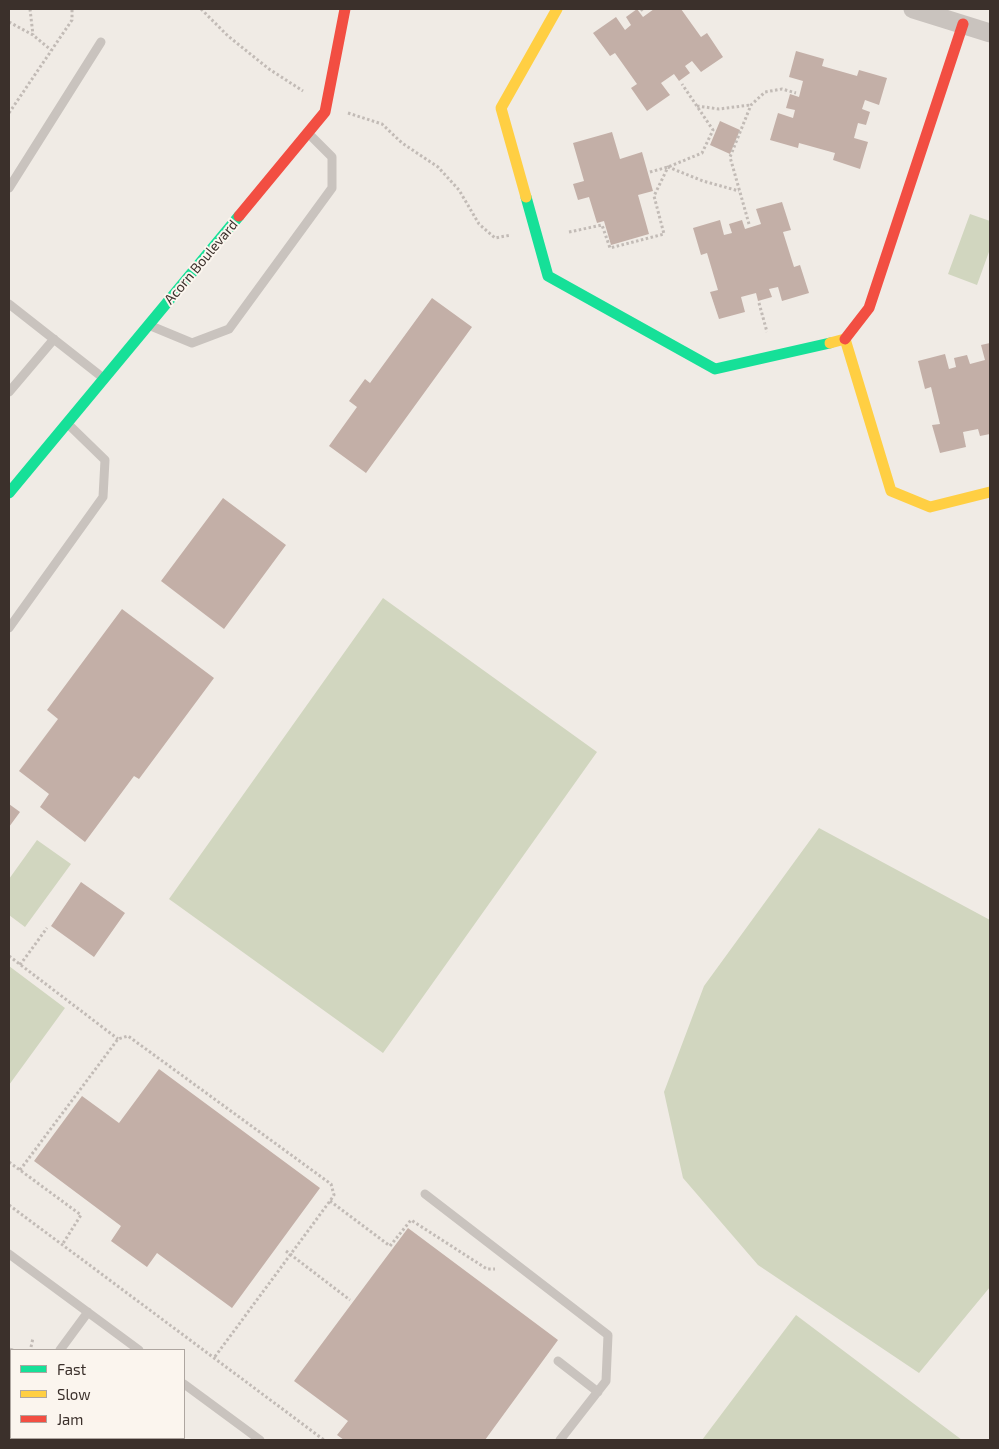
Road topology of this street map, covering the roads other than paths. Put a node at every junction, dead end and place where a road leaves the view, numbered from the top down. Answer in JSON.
{"nodes":[{"id":1,"x":345,"y":9,"type":"edge"},
{"id":2,"x":557,"y":9,"type":"edge"},
{"id":3,"x":913,"y":9,"type":"edge"},
{"id":4,"x":963,"y":24,"type":"junction"},
{"id":5,"x":990,"y":33,"type":"edge"},
{"id":6,"x":101,"y":42,"type":"dead end"},
{"id":7,"x":308,"y":133,"type":"junction"},
{"id":8,"x":9,"y":188,"type":"edge"},
{"id":9,"x":9,"y":304,"type":"edge"},
{"id":10,"x":149,"y":325,"type":"junction"},
{"id":11,"x":54,"y":339,"type":"junction"},
{"id":12,"x":845,"y":339,"type":"junction"},
{"id":13,"x":104,"y":379,"type":"junction"},
{"id":14,"x":9,"y":392,"type":"edge"},
{"id":15,"x":67,"y":423,"type":"junction"},
{"id":16,"x":990,"y":492,"type":"edge"},
{"id":17,"x":9,"y":493,"type":"edge"},
{"id":18,"x":9,"y":628,"type":"edge"},
{"id":19,"x":425,"y":1194,"type":"dead end"},
{"id":20,"x":9,"y":1254,"type":"edge"},
{"id":21,"x":88,"y":1312,"type":"junction"},
{"id":22,"x":61,"y":1349,"type":"edge"},
{"id":23,"x":138,"y":1349,"type":"edge"},
{"id":24,"x":558,"y":1361,"type":"dead end"},
{"id":25,"x":185,"y":1385,"type":"edge"},
{"id":26,"x":598,"y":1392,"type":"junction"},
{"id":27,"x":260,"y":1440,"type":"edge"},
{"id":28,"x":560,"y":1440,"type":"edge"}],
"edges":[{"from":1,"to":7,"type":"street","name":"Acorn Boulevard"},
{"from":2,"to":12,"type":"street"},
{"from":3,"to":4,"type":"street"},
{"from":4,"to":5,"type":"street"},
{"from":4,"to":12,"type":"street"},
{"from":6,"to":8,"type":"lane"},
{"from":7,"to":10,"type":"street","name":"Acorn Boulevard"},
{"from":7,"to":10,"type":"lane"},
{"from":9,"to":11,"type":"lane"},
{"from":10,"to":13,"type":"street","name":"Acorn Boulevard"},
{"from":11,"to":13,"type":"lane"},
{"from":11,"to":14,"type":"lane"},
{"from":12,"to":16,"type":"street"},
{"from":13,"to":15,"type":"street","name":"Acorn Boulevard"},
{"from":15,"to":17,"type":"street","name":"Acorn Boulevard"},
{"from":15,"to":18,"type":"lane"},
{"from":19,"to":26,"type":"lane"},
{"from":20,"to":21,"type":"lane"},
{"from":21,"to":22,"type":"lane"},
{"from":21,"to":23,"type":"lane"},
{"from":24,"to":26,"type":"lane"},
{"from":25,"to":27,"type":"lane"},
{"from":26,"to":28,"type":"lane"}]}
